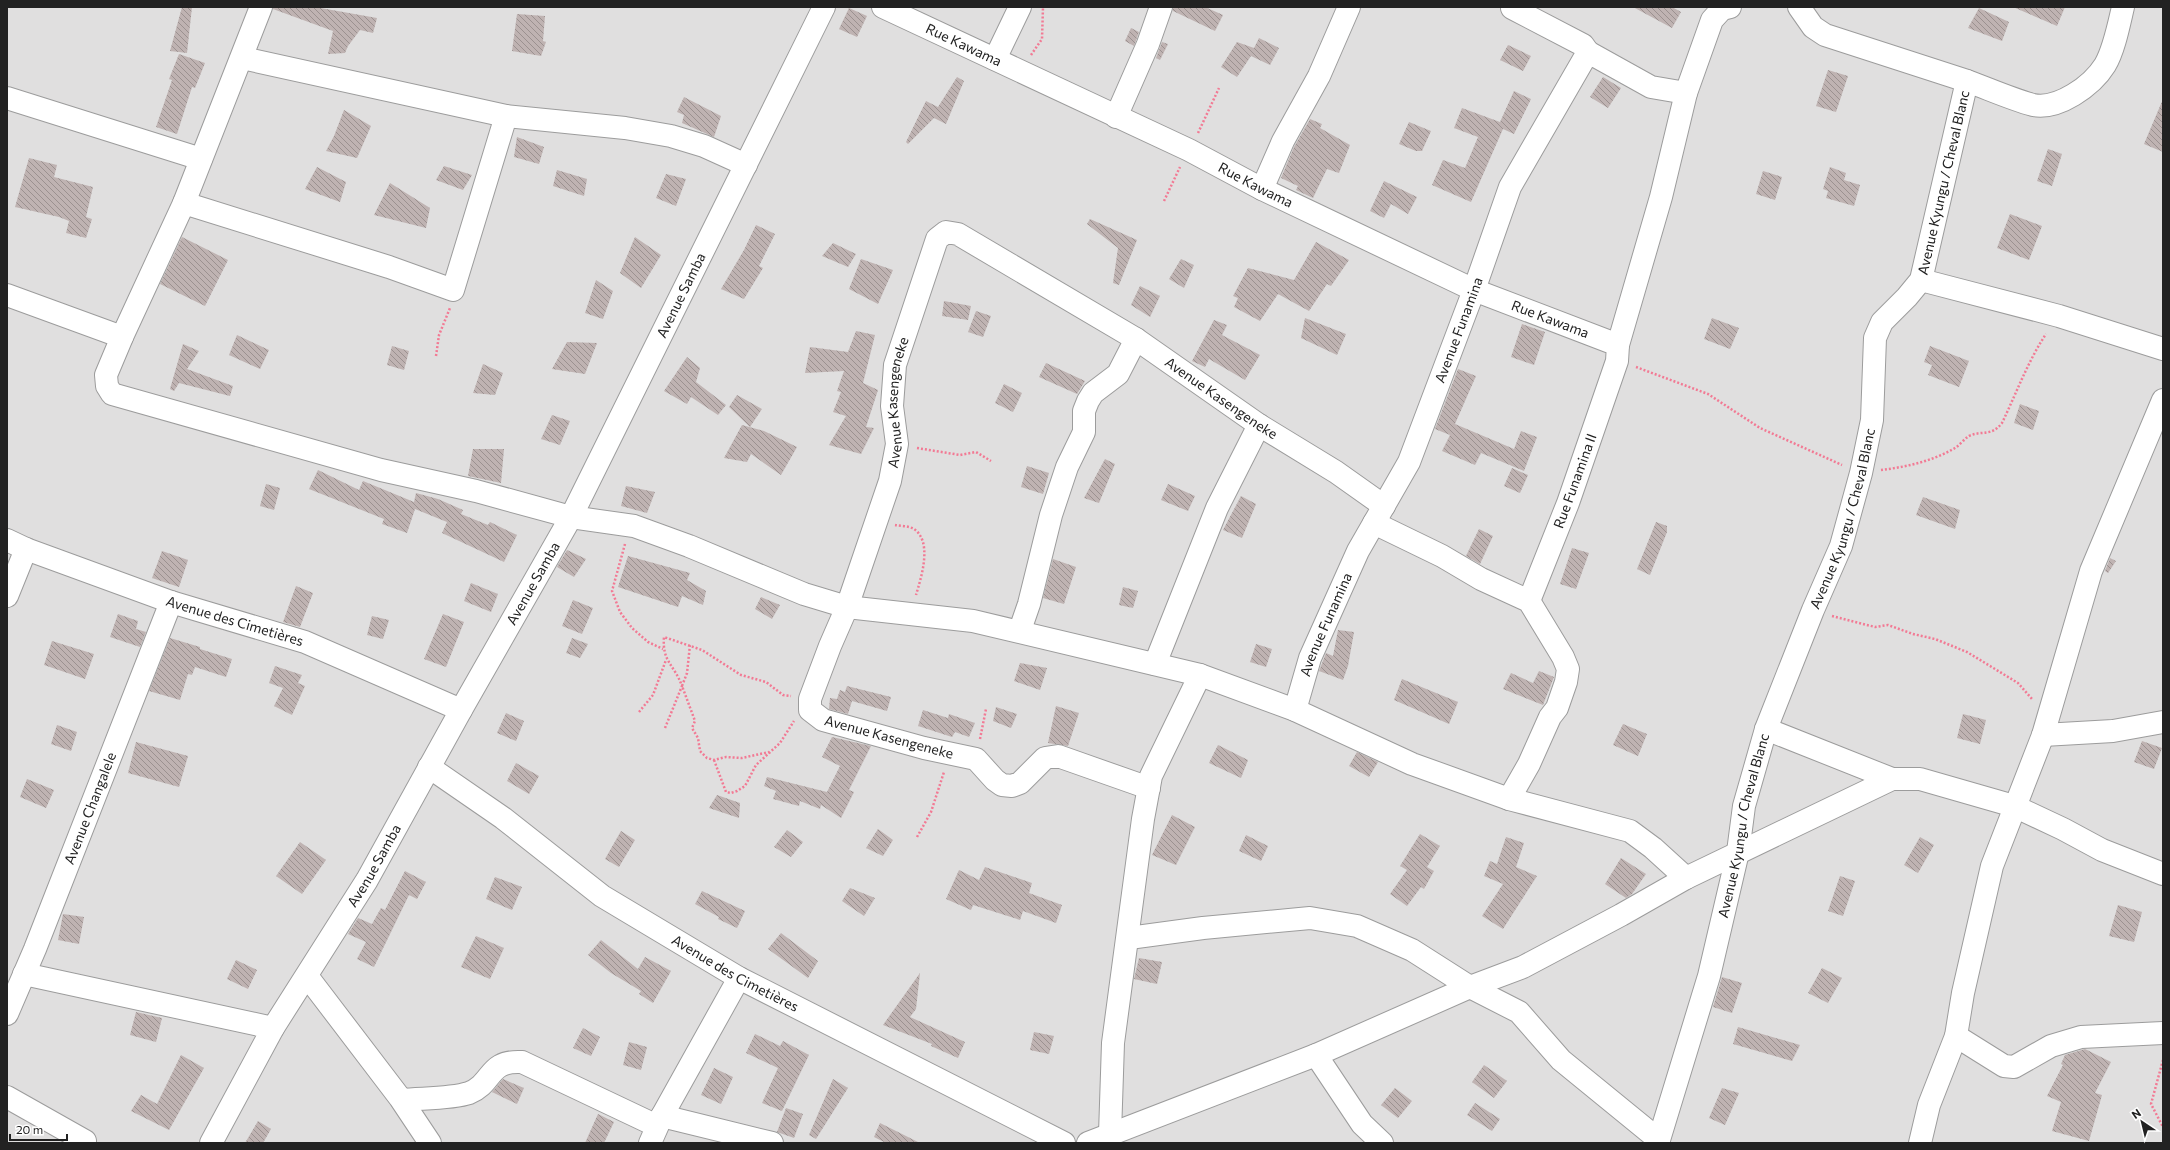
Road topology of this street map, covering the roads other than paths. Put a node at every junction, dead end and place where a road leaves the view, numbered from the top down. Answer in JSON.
{"nodes":[{"id":1,"x":261,"y":7,"type":"edge"},
{"id":2,"x":824,"y":7,"type":"edge"},
{"id":3,"x":883,"y":7,"type":"edge"},
{"id":4,"x":1020,"y":7,"type":"edge"},
{"id":5,"x":1161,"y":7,"type":"edge"},
{"id":6,"x":1349,"y":7,"type":"edge"},
{"id":7,"x":1730,"y":7,"type":"edge"},
{"id":8,"x":1799,"y":7,"type":"edge"},
{"id":9,"x":2123,"y":7,"type":"edge"},
{"id":10,"x":1512,"y":8,"type":"edge"},
{"id":11,"x":1588,"y":52,"type":"junction"},
{"id":12,"x":242,"y":58,"type":"junction"},
{"id":13,"x":995,"y":59,"type":"junction"},
{"id":14,"x":1967,"y":82,"type":"junction"},
{"id":15,"x":1686,"y":93,"type":"junction"},
{"id":16,"x":7,"y":98,"type":"edge"},
{"id":17,"x":506,"y":116,"type":"junction"},
{"id":18,"x":1116,"y":117,"type":"junction"},
{"id":19,"x":201,"y":159,"type":"junction"},
{"id":20,"x":746,"y":165,"type":"junction"},
{"id":21,"x":1262,"y":189,"type":"junction"},
{"id":22,"x":184,"y":203,"type":"junction"},
{"id":23,"x":1921,"y":280,"type":"junction"},
{"id":24,"x":1474,"y":290,"type":"junction"},
{"id":25,"x":7,"y":295,"type":"edge"},
{"id":26,"x":122,"y":337,"type":"junction"},
{"id":27,"x":1136,"y":338,"type":"junction"},
{"id":28,"x":2163,"y":349,"type":"edge"},
{"id":29,"x":1617,"y":353,"type":"junction"},
{"id":30,"x":2163,"y":400,"type":"edge"},
{"id":31,"x":1259,"y":425,"type":"junction"},
{"id":32,"x":1379,"y":514,"type":"junction"},
{"id":33,"x":571,"y":517,"type":"junction"},
{"id":34,"x":17,"y":545,"type":"edge"},
{"id":35,"x":7,"y":596,"type":"edge"},
{"id":36,"x":1529,"y":601,"type":"junction"},
{"id":37,"x":171,"y":602,"type":"junction"},
{"id":38,"x":847,"y":607,"type":"junction"},
{"id":39,"x":1020,"y":630,"type":"junction"},
{"id":40,"x":1155,"y":664,"type":"junction"},
{"id":41,"x":1200,"y":675,"type":"junction"},
{"id":42,"x":461,"y":710,"type":"junction"},
{"id":43,"x":1295,"y":710,"type":"junction"},
{"id":44,"x":2163,"y":722,"type":"edge"},
{"id":45,"x":2045,"y":726,"type":"junction"},
{"id":46,"x":1766,"y":729,"type":"junction"},
{"id":47,"x":429,"y":767,"type":"junction"},
{"id":48,"x":1892,"y":779,"type":"junction"},
{"id":49,"x":1149,"y":788,"type":"junction"},
{"id":50,"x":1509,"y":799,"type":"junction"},
{"id":51,"x":2014,"y":806,"type":"junction"},
{"id":52,"x":1738,"y":852,"type":"junction"},
{"id":53,"x":2163,"y":874,"type":"edge"},
{"id":54,"x":1686,"y":878,"type":"junction"},
{"id":55,"x":1129,"y":938,"type":"junction"},
{"id":56,"x":24,"y":974,"type":"junction"},
{"id":57,"x":307,"y":976,"type":"junction"},
{"id":58,"x":739,"y":978,"type":"junction"},
{"id":59,"x":1470,"y":987,"type":"junction"},
{"id":60,"x":7,"y":1014,"type":"edge"},
{"id":61,"x":273,"y":1028,"type":"junction"},
{"id":62,"x":2163,"y":1033,"type":"edge"},
{"id":63,"x":1956,"y":1036,"type":"junction"},
{"id":64,"x":1316,"y":1055,"type":"junction"},
{"id":65,"x":7,"y":1097,"type":"edge"},
{"id":66,"x":402,"y":1100,"type":"junction"},
{"id":67,"x":656,"y":1128,"type":"edge"},
{"id":68,"x":1110,"y":1134,"type":"junction"},
{"id":69,"x":85,"y":1141,"type":"dead end"},
{"id":70,"x":1658,"y":1142,"type":"edge"},
{"id":71,"x":211,"y":1143,"type":"edge"},
{"id":72,"x":430,"y":1143,"type":"edge"},
{"id":73,"x":772,"y":1143,"type":"edge"},
{"id":74,"x":1064,"y":1143,"type":"edge"},
{"id":75,"x":1088,"y":1143,"type":"edge"},
{"id":76,"x":1382,"y":1143,"type":"edge"},
{"id":77,"x":1920,"y":1143,"type":"edge"}],
"edges":[{"from":1,"to":12,"type":"street"},
{"from":2,"to":20,"type":"street","name":"Avenue Samba"},
{"from":3,"to":13,"type":"street","name":"Rue Kawama"},
{"from":4,"to":13,"type":"street"},
{"from":5,"to":18,"type":"street"},
{"from":6,"to":21,"type":"street"},
{"from":7,"to":15,"type":"street","name":"Rue Funamina II"},
{"from":8,"to":14,"type":"street","name":"Avenue Kyungu / Cheval Blanc"},
{"from":9,"to":14,"type":"street"},
{"from":10,"to":11,"type":"street"},
{"from":11,"to":15,"type":"street"},
{"from":11,"to":24,"type":"street","name":"Avenue Funamina"},
{"from":12,"to":17,"type":"street"},
{"from":12,"to":19,"type":"street"},
{"from":13,"to":18,"type":"street","name":"Rue Kawama"},
{"from":14,"to":23,"type":"street","name":"Avenue Kyungu / Cheval Blanc"},
{"from":15,"to":29,"type":"street","name":"Rue Funamina II"},
{"from":16,"to":19,"type":"street"},
{"from":17,"to":20,"type":"street"},
{"from":17,"to":22,"type":"street"},
{"from":18,"to":21,"type":"street","name":"Rue Kawama"},
{"from":19,"to":22,"type":"street"},
{"from":20,"to":33,"type":"street","name":"Avenue Samba"},
{"from":21,"to":24,"type":"street","name":"Rue Kawama"},
{"from":22,"to":26,"type":"street"},
{"from":23,"to":28,"type":"street"},
{"from":23,"to":46,"type":"street","name":"Avenue Kyungu / Cheval Blanc"},
{"from":24,"to":29,"type":"street","name":"Rue Kawama"},
{"from":24,"to":32,"type":"street","name":"Avenue Funamina"},
{"from":25,"to":26,"type":"street"},
{"from":26,"to":33,"type":"street"},
{"from":27,"to":31,"type":"street","name":"Avenue Kasengeneke"},
{"from":27,"to":38,"type":"street","name":"Avenue Kasengeneke"},
{"from":27,"to":39,"type":"street"},
{"from":29,"to":36,"type":"street","name":"Rue Funamina II"},
{"from":30,"to":45,"type":"street"},
{"from":31,"to":32,"type":"street","name":"Avenue Kasengeneke"},
{"from":31,"to":40,"type":"street"},
{"from":32,"to":36,"type":"street","name":"Avenue Kasengeneke"},
{"from":32,"to":43,"type":"street","name":"Avenue Funamina"},
{"from":33,"to":38,"type":"street"},
{"from":33,"to":42,"type":"street","name":"Avenue Samba"},
{"from":34,"to":35,"type":"street"},
{"from":34,"to":37,"type":"street","name":"Avenue des Cimetières"},
{"from":36,"to":50,"type":"street"},
{"from":37,"to":42,"type":"street","name":"Avenue des Cimetières"},
{"from":37,"to":56,"type":"street","name":"Avenue Changalele"},
{"from":38,"to":39,"type":"street"},
{"from":38,"to":49,"type":"street","name":"Avenue Kasengeneke"},
{"from":39,"to":40,"type":"street"},
{"from":40,"to":41,"type":"street"},
{"from":41,"to":43,"type":"street"},
{"from":41,"to":49,"type":"street"},
{"from":42,"to":47,"type":"street","name":"Avenue Samba"},
{"from":43,"to":50,"type":"street"},
{"from":44,"to":45,"type":"street"},
{"from":45,"to":51,"type":"street"},
{"from":46,"to":48,"type":"street"},
{"from":46,"to":52,"type":"street","name":"Avenue Kyungu / Cheval Blanc"},
{"from":47,"to":57,"type":"street","name":"Avenue Samba"},
{"from":47,"to":58,"type":"street","name":"Avenue des Cimetières"},
{"from":48,"to":51,"type":"street"},
{"from":48,"to":52,"type":"street"},
{"from":49,"to":55,"type":"street"},
{"from":50,"to":54,"type":"street"},
{"from":51,"to":53,"type":"street"},
{"from":51,"to":63,"type":"street"},
{"from":52,"to":54,"type":"street"},
{"from":52,"to":70,"type":"street","name":"Avenue Kyungu / Cheval Blanc"},
{"from":54,"to":59,"type":"street"},
{"from":55,"to":59,"type":"street"},
{"from":55,"to":68,"type":"street"},
{"from":56,"to":60,"type":"street","name":"Avenue Changalele"},
{"from":56,"to":61,"type":"street"},
{"from":57,"to":61,"type":"street","name":"Avenue Samba"},
{"from":57,"to":66,"type":"street"},
{"from":58,"to":67,"type":"street"},
{"from":58,"to":74,"type":"street","name":"Avenue des Cimetières"},
{"from":59,"to":64,"type":"street"},
{"from":59,"to":70,"type":"street"},
{"from":61,"to":71,"type":"street","name":"Avenue Samba"},
{"from":62,"to":63,"type":"street"},
{"from":63,"to":77,"type":"street"},
{"from":64,"to":68,"type":"street"},
{"from":64,"to":76,"type":"street"},
{"from":65,"to":69,"type":"street"},
{"from":66,"to":67,"type":"street"},
{"from":66,"to":72,"type":"street"},
{"from":67,"to":73,"type":"street"},
{"from":68,"to":75,"type":"street"}]}
